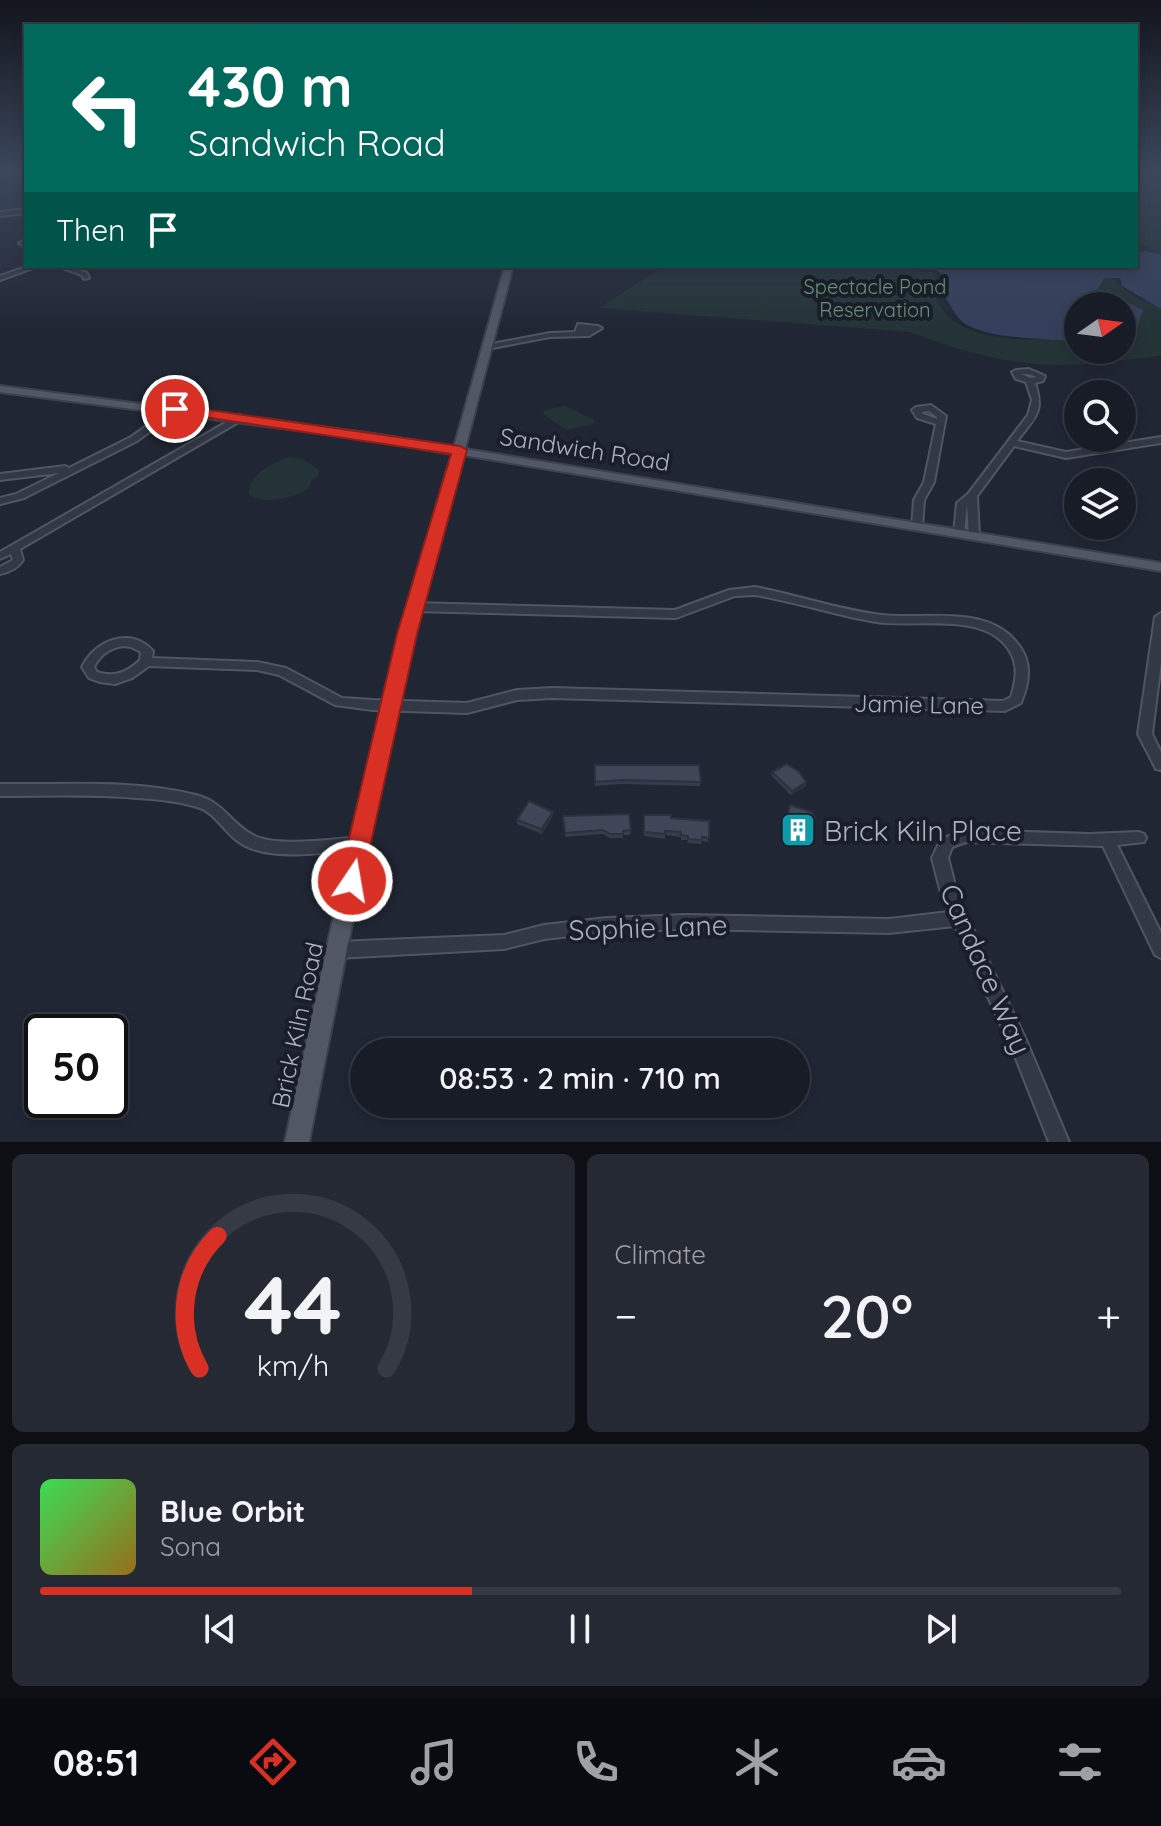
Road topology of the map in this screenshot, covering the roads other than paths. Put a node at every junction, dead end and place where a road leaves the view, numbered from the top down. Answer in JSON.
{"nodes":[{"id":1,"x":29,"y":268,"type":"edge"},
{"id":2,"x":66,"y":268,"type":"edge"},
{"id":3,"x":508,"y":268,"type":"edge"},
{"id":4,"x":0,"y":278,"type":"edge"},
{"id":5,"x":86,"y":278,"type":"dead end"},
{"id":6,"x":578,"y":333,"type":"dead end"},
{"id":7,"x":487,"y":347,"type":"junction"},
{"id":8,"x":1030,"y":381,"type":"dead end"},
{"id":9,"x":0,"y":389,"type":"edge"},
{"id":10,"x":175,"y":409,"type":"junction"},
{"id":11,"x":239,"y":418,"type":"junction"},
{"id":12,"x":941,"y":423,"type":"dead end"},
{"id":13,"x":1161,"y":440,"type":"edge"},
{"id":14,"x":1012,"y":443,"type":"junction"},
{"id":15,"x":460,"y":450,"type":"junction"},
{"id":16,"x":70,"y":468,"type":"junction"},
{"id":17,"x":0,"y":477,"type":"edge"},
{"id":18,"x":972,"y":496,"type":"junction"},
{"id":19,"x":0,"y":501,"type":"edge"},
{"id":20,"x":917,"y":527,"type":"junction"},
{"id":21,"x":959,"y":533,"type":"junction"},
{"id":22,"x":974,"y":536,"type":"junction"},
{"id":23,"x":15,"y":549,"type":"junction"},
{"id":24,"x":0,"y":556,"type":"edge"},
{"id":25,"x":1161,"y":567,"type":"edge"},
{"id":26,"x":0,"y":571,"type":"edge"},
{"id":27,"x":414,"y":607,"type":"junction"},
{"id":28,"x":1161,"y":617,"type":"edge"},
{"id":29,"x":146,"y":662,"type":"dead end"},
{"id":30,"x":391,"y":706,"type":"junction"},
{"id":31,"x":1161,"y":765,"type":"edge"},
{"id":32,"x":0,"y":790,"type":"edge"},
{"id":33,"x":1139,"y":838,"type":"dead end"},
{"id":34,"x":1107,"y":839,"type":"junction"},
{"id":35,"x":360,"y":843,"type":"junction"},
{"id":36,"x":959,"y":918,"type":"junction"},
{"id":37,"x":337,"y":950,"type":"junction"},
{"id":38,"x":1161,"y":950,"type":"edge"},
{"id":39,"x":297,"y":1142,"type":"edge"},
{"id":40,"x":1059,"y":1142,"type":"edge"}],
"edges":[{"from":1,"to":4,"type":"street"},
{"from":2,"to":5,"type":"street"},
{"from":3,"to":7,"type":"main road","name":"Brick Kiln Road"},
{"from":6,"to":7,"type":"street"},
{"from":7,"to":15,"type":"main road","name":"Brick Kiln Road"},
{"from":8,"to":14,"type":"street"},
{"from":9,"to":10,"type":"main road","name":"Sandwich Road"},
{"from":10,"to":11,"type":"main road","name":"Sandwich Road"},
{"from":10,"to":16,"type":"street"},
{"from":11,"to":15,"type":"main road","name":"Sandwich Road"},
{"from":11,"to":23,"type":"street"},
{"from":12,"to":20,"type":"street"},
{"from":13,"to":14,"type":"street"},
{"from":14,"to":18,"type":"street"},
{"from":15,"to":20,"type":"main road","name":"Sandwich Road"},
{"from":15,"to":27,"type":"main road","name":"Brick Kiln Road"},
{"from":16,"to":17,"type":"street"},
{"from":16,"to":19,"type":"street"},
{"from":18,"to":21,"type":"street"},
{"from":18,"to":22,"type":"street"},
{"from":20,"to":21,"type":"main road","name":"Sandwich Road"},
{"from":21,"to":22,"type":"main road","name":"Sandwich Road"},
{"from":22,"to":25,"type":"main road","name":"Sandwich Road"},
{"from":23,"to":24,"type":"street"},
{"from":23,"to":26,"type":"street"},
{"from":27,"to":30,"type":"main road","name":"Brick Kiln Road"},
{"from":27,"to":30,"type":"street","name":"Jamie Lane"},
{"from":28,"to":31,"type":"street"},
{"from":29,"to":30,"type":"street"},
{"from":30,"to":35,"type":"main road","name":"Brick Kiln Road"},
{"from":32,"to":35,"type":"street"},
{"from":33,"to":34,"type":"street","name":"Candace Way"},
{"from":34,"to":36,"type":"street","name":"Candace Way"},
{"from":34,"to":38,"type":"street"},
{"from":35,"to":37,"type":"main road","name":"Brick Kiln Road"},
{"from":36,"to":37,"type":"street","name":"Sophie Lane"},
{"from":36,"to":40,"type":"street","name":"Candace Way"},
{"from":37,"to":39,"type":"main road","name":"Brick Kiln Road"}]}
